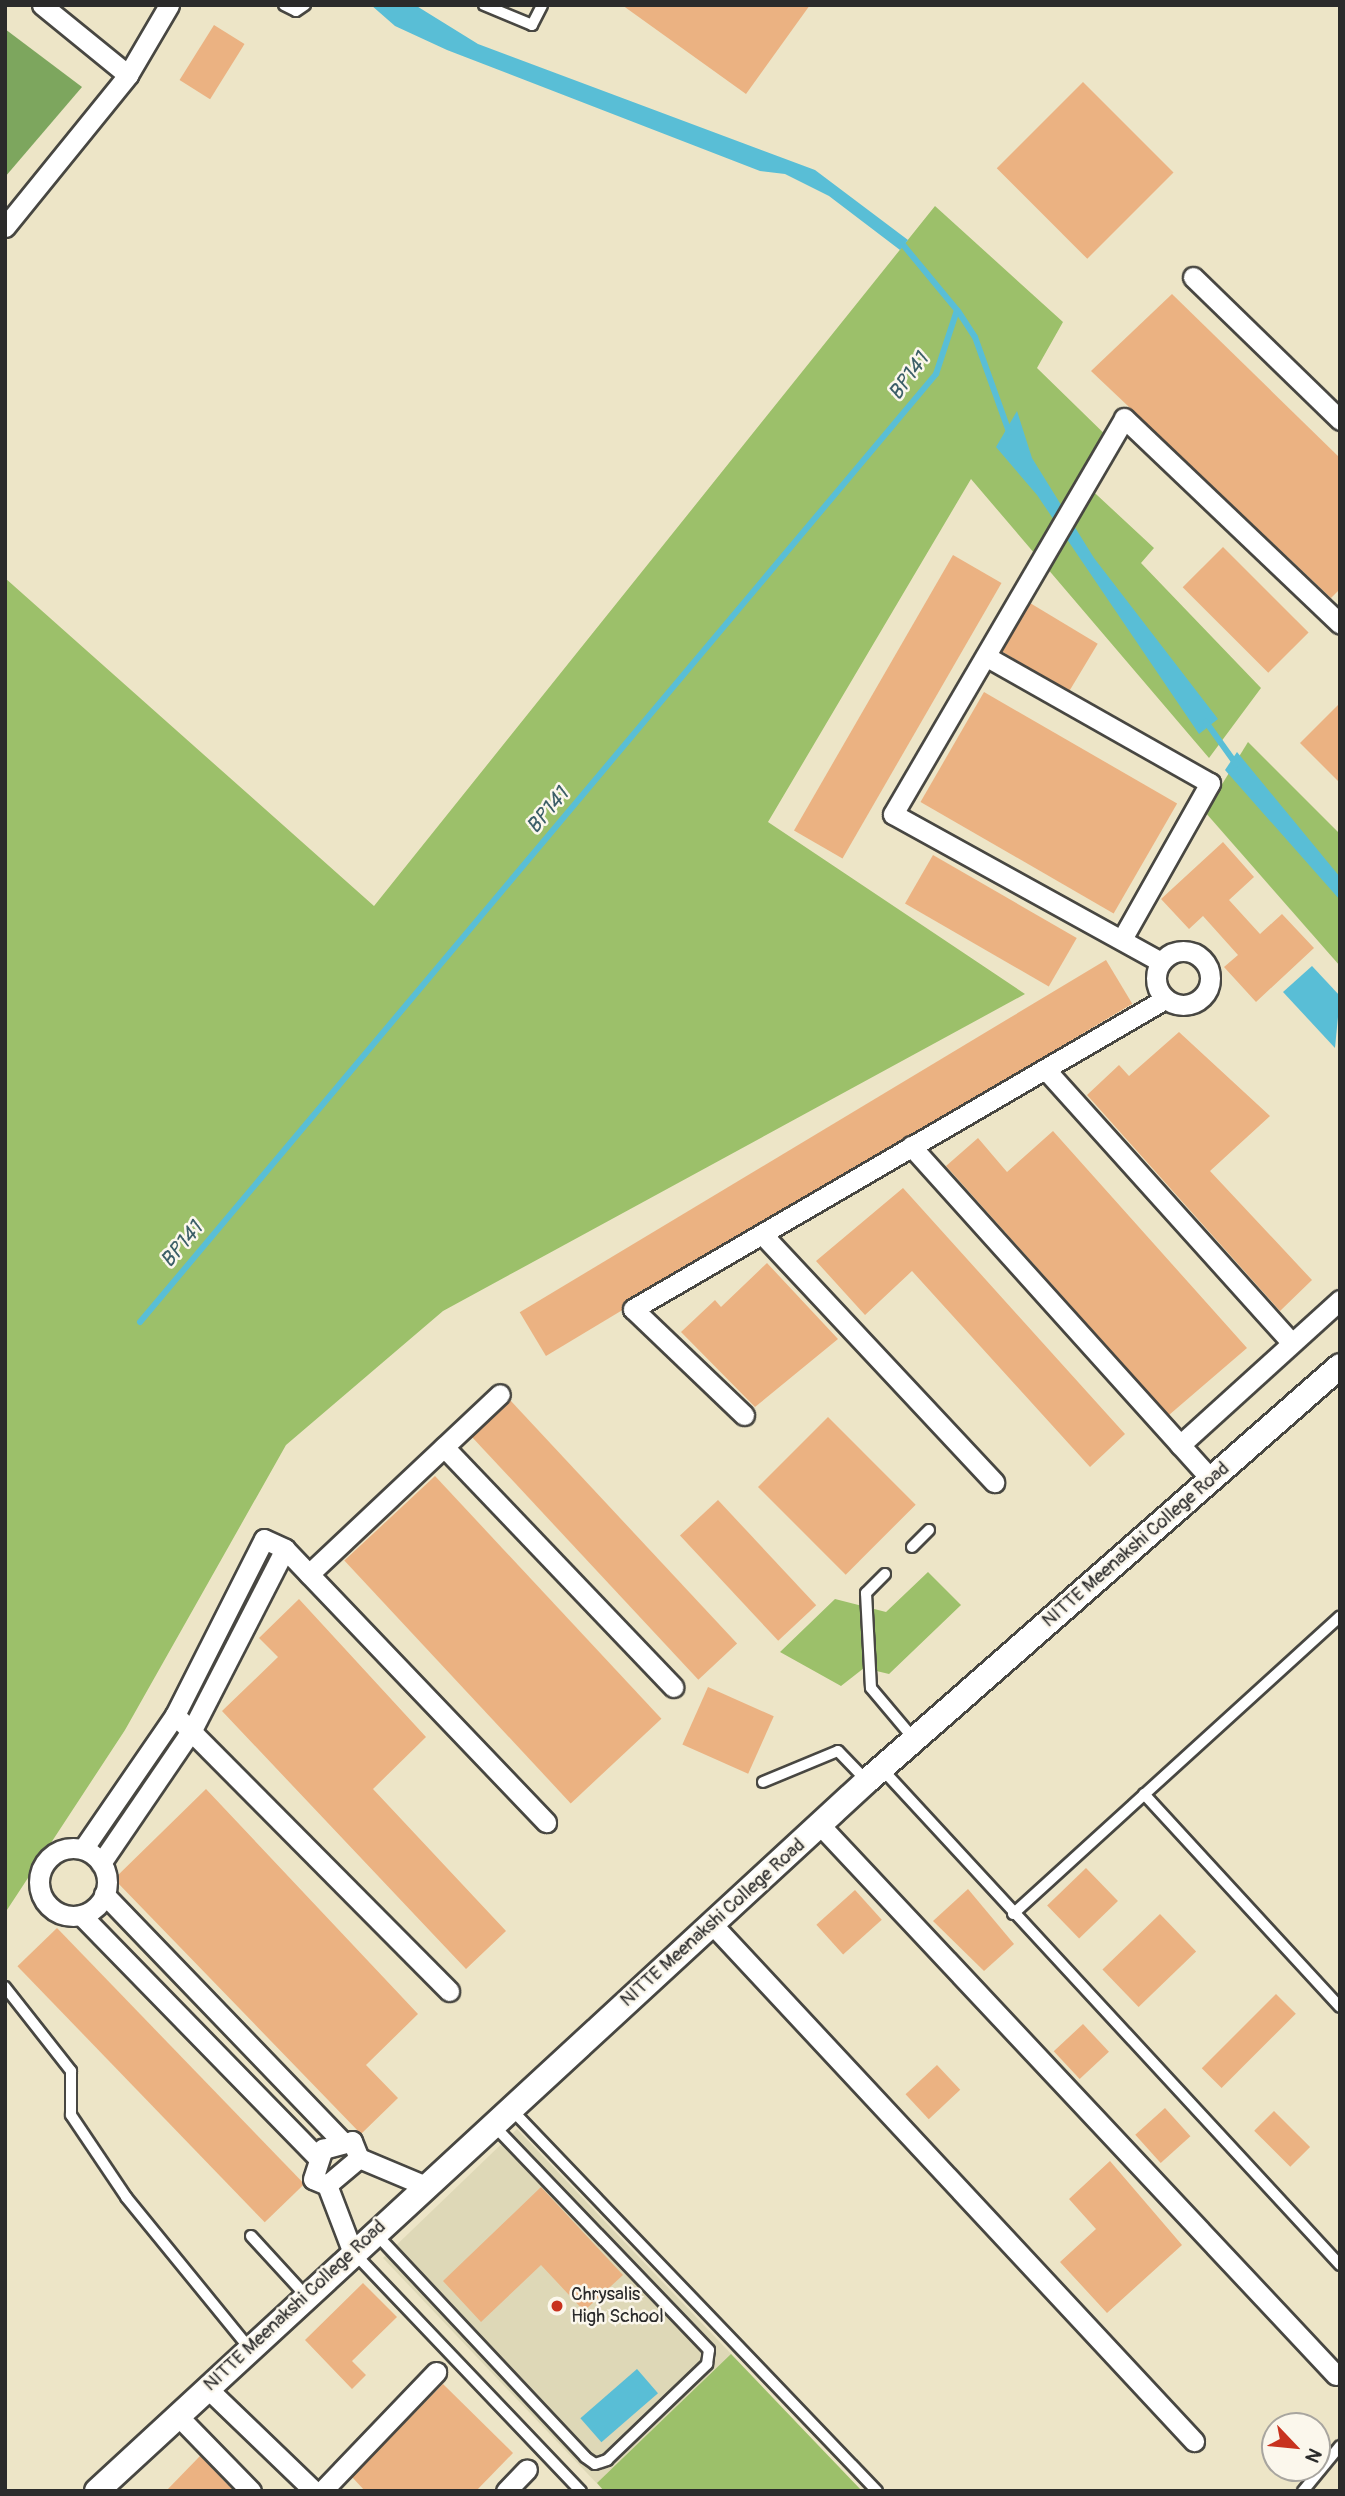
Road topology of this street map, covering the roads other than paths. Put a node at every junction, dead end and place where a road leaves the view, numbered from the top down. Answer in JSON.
{"nodes":[{"id":1,"x":42,"y":5,"type":"edge"},
{"id":2,"x":169,"y":5,"type":"edge"},
{"id":3,"x":284,"y":5,"type":"edge"},
{"id":4,"x":305,"y":5,"type":"edge"},
{"id":5,"x":484,"y":5,"type":"edge"},
{"id":6,"x":542,"y":5,"type":"edge"},
{"id":7,"x":128,"y":75,"type":"junction"},
{"id":8,"x":5,"y":227,"type":"edge"},
{"id":9,"x":1193,"y":277,"type":"dead end"},
{"id":10,"x":1340,"y":420,"type":"edge"},
{"id":11,"x":1338,"y":619,"type":"edge"},
{"id":12,"x":987,"y":657,"type":"junction"},
{"id":13,"x":1122,"y":939,"type":"junction"},
{"id":14,"x":1161,"y":962,"type":"junction"},
{"id":15,"x":1165,"y":999,"type":"junction"},
{"id":16,"x":1046,"y":1070,"type":"junction"},
{"id":17,"x":911,"y":1146,"type":"junction"},
{"id":18,"x":762,"y":1234,"type":"junction"},
{"id":19,"x":1340,"y":1300,"type":"edge"},
{"id":20,"x":1292,"y":1343,"type":"junction"},
{"id":21,"x":1340,"y":1366,"type":"edge"},
{"id":22,"x":500,"y":1394,"type":"dead end"},
{"id":23,"x":744,"y":1415,"type":"dead end"},
{"id":24,"x":1180,"y":1445,"type":"junction"},
{"id":25,"x":444,"y":1447,"type":"junction"},
{"id":26,"x":1211,"y":1479,"type":"junction"},
{"id":27,"x":994,"y":1482,"type":"dead end"},
{"id":28,"x":929,"y":1530,"type":"dead end"},
{"id":29,"x":912,"y":1547,"type":"dead end"},
{"id":30,"x":285,"y":1549,"type":"junction"},
{"id":31,"x":309,"y":1574,"type":"junction"},
{"id":32,"x":885,"y":1574,"type":"dead end"},
{"id":33,"x":1340,"y":1616,"type":"edge"},
{"id":34,"x":673,"y":1687,"type":"dead end"},
{"id":35,"x":175,"y":1715,"type":"junction"},
{"id":36,"x":193,"y":1728,"type":"junction"},
{"id":37,"x":915,"y":1740,"type":"junction"},
{"id":38,"x":875,"y":1775,"type":"junction"},
{"id":39,"x":763,"y":1782,"type":"dead end"},
{"id":40,"x":1144,"y":1794,"type":"junction"},
{"id":41,"x":546,"y":1822,"type":"dead end"},
{"id":42,"x":820,"y":1825,"type":"junction"},
{"id":43,"x":83,"y":1849,"type":"junction"},
{"id":44,"x":101,"y":1863,"type":"junction"},
{"id":45,"x":104,"y":1894,"type":"junction"},
{"id":46,"x":1013,"y":1914,"type":"junction"},
{"id":47,"x":81,"y":1915,"type":"junction"},
{"id":48,"x":712,"y":1924,"type":"junction"},
{"id":49,"x":5,"y":1987,"type":"edge"},
{"id":50,"x":449,"y":1992,"type":"dead end"},
{"id":51,"x":1340,"y":2007,"type":"edge"},
{"id":52,"x":501,"y":2117,"type":"junction"},
{"id":53,"x":342,"y":2141,"type":"junction"},
{"id":54,"x":317,"y":2157,"type":"junction"},
{"id":55,"x":359,"y":2158,"type":"junction"},
{"id":56,"x":327,"y":2185,"type":"junction"},
{"id":57,"x":426,"y":2186,"type":"junction"},
{"id":58,"x":375,"y":2233,"type":"junction"},
{"id":59,"x":251,"y":2236,"type":"dead end"},
{"id":60,"x":353,"y":2253,"type":"junction"},
{"id":61,"x":1340,"y":2265,"type":"edge"},
{"id":62,"x":306,"y":2296,"type":"junction"},
{"id":63,"x":249,"y":2348,"type":"junction"},
{"id":64,"x":436,"y":2372,"type":"dead end"},
{"id":65,"x":1336,"y":2375,"type":"dead end"},
{"id":66,"x":206,"y":2387,"type":"junction"},
{"id":67,"x":177,"y":2415,"type":"junction"},
{"id":68,"x":1194,"y":2441,"type":"dead end"},
{"id":69,"x":1340,"y":2446,"type":"edge"},
{"id":70,"x":527,"y":2469,"type":"dead end"},
{"id":71,"x":97,"y":2491,"type":"edge"},
{"id":72,"x":251,"y":2491,"type":"edge"},
{"id":73,"x":314,"y":2491,"type":"edge"},
{"id":74,"x":321,"y":2491,"type":"edge"},
{"id":75,"x":506,"y":2491,"type":"edge"},
{"id":76,"x":581,"y":2491,"type":"edge"},
{"id":77,"x":877,"y":2491,"type":"edge"},
{"id":78,"x":1303,"y":2491,"type":"edge"}],
"edges":[{"from":1,"to":7,"type":"street"},
{"from":2,"to":7,"type":"street"},
{"from":3,"to":4,"type":"lane"},
{"from":5,"to":6,"type":"lane"},
{"from":7,"to":8,"type":"street"},
{"from":9,"to":10,"type":"street"},
{"from":11,"to":12,"type":"street"},
{"from":12,"to":13,"type":"street"},
{"from":12,"to":13,"type":"street"},
{"from":13,"to":14,"type":"street"},
{"from":14,"to":15,"type":"street"},
{"from":14,"to":15,"type":"street"},
{"from":15,"to":16,"type":"street"},
{"from":16,"to":17,"type":"street"},
{"from":16,"to":20,"type":"street"},
{"from":17,"to":18,"type":"street"},
{"from":17,"to":24,"type":"street"},
{"from":18,"to":23,"type":"street"},
{"from":18,"to":27,"type":"street"},
{"from":19,"to":20,"type":"street"},
{"from":20,"to":24,"type":"street"},
{"from":21,"to":26,"type":"street","name":"NITTE Meenakshi College Road"},
{"from":22,"to":25,"type":"street"},
{"from":24,"to":26,"type":"street"},
{"from":25,"to":31,"type":"street"},
{"from":25,"to":34,"type":"street"},
{"from":26,"to":37,"type":"street","name":"NITTE Meenakshi College Road"},
{"from":28,"to":29,"type":"lane"},
{"from":30,"to":31,"type":"street"},
{"from":30,"to":35,"type":"street"},
{"from":30,"to":36,"type":"street"},
{"from":31,"to":41,"type":"street"},
{"from":32,"to":37,"type":"lane"},
{"from":33,"to":40,"type":"lane"},
{"from":35,"to":36,"type":"street"},
{"from":35,"to":43,"type":"street"},
{"from":36,"to":44,"type":"street"},
{"from":36,"to":50,"type":"street"},
{"from":37,"to":38,"type":"street","name":"NITTE Meenakshi College Road"},
{"from":38,"to":39,"type":"lane"},
{"from":38,"to":42,"type":"street","name":"NITTE Meenakshi College Road"},
{"from":38,"to":46,"type":"lane"},
{"from":40,"to":46,"type":"lane"},
{"from":40,"to":51,"type":"lane"},
{"from":42,"to":48,"type":"street","name":"NITTE Meenakshi College Road"},
{"from":42,"to":65,"type":"street"},
{"from":43,"to":44,"type":"street"},
{"from":43,"to":47,"type":"street"},
{"from":44,"to":45,"type":"street"},
{"from":45,"to":47,"type":"street"},
{"from":45,"to":53,"type":"street"},
{"from":46,"to":61,"type":"lane"},
{"from":47,"to":54,"type":"street"},
{"from":48,"to":52,"type":"street","name":"NITTE Meenakshi College Road"},
{"from":48,"to":68,"type":"street"},
{"from":49,"to":63,"type":"lane"},
{"from":52,"to":57,"type":"street","name":"NITTE Meenakshi College Road"},
{"from":52,"to":58,"type":"lane"},
{"from":52,"to":77,"type":"lane"},
{"from":53,"to":54,"type":"street"},
{"from":53,"to":55,"type":"street"},
{"from":54,"to":56,"type":"street"},
{"from":55,"to":56,"type":"street"},
{"from":55,"to":57,"type":"street"},
{"from":56,"to":60,"type":"street"},
{"from":57,"to":58,"type":"street","name":"NITTE Meenakshi College Road"},
{"from":58,"to":60,"type":"street","name":"NITTE Meenakshi College Road"},
{"from":59,"to":62,"type":"lane"},
{"from":60,"to":62,"type":"street","name":"NITTE Meenakshi College Road"},
{"from":60,"to":76,"type":"lane"},
{"from":62,"to":63,"type":"street","name":"NITTE Meenakshi College Road"},
{"from":63,"to":66,"type":"street","name":"NITTE Meenakshi College Road"},
{"from":64,"to":74,"type":"street"},
{"from":66,"to":67,"type":"street","name":"NITTE Meenakshi College Road"},
{"from":66,"to":73,"type":"street"},
{"from":67,"to":71,"type":"street","name":"NITTE Meenakshi College Road"},
{"from":67,"to":72,"type":"street"},
{"from":69,"to":78,"type":"lane"},
{"from":70,"to":75,"type":"street"}]}
